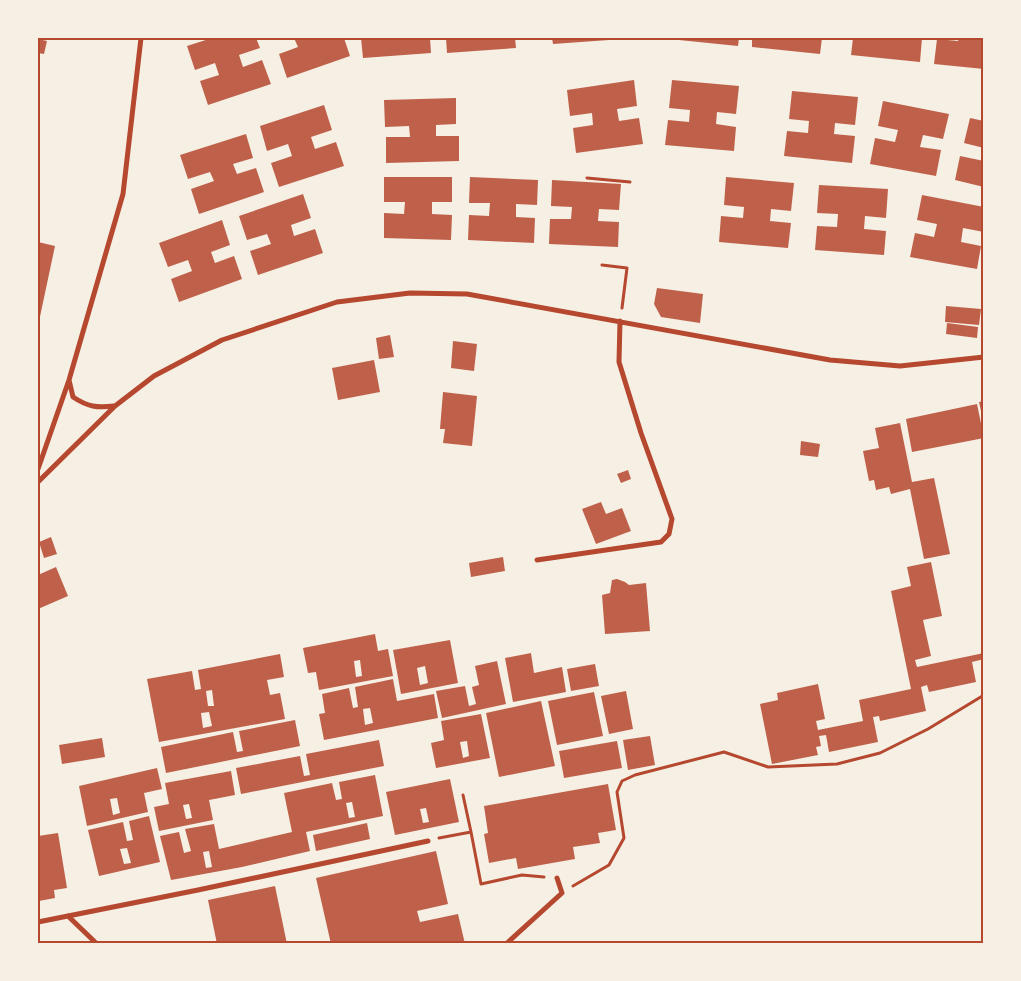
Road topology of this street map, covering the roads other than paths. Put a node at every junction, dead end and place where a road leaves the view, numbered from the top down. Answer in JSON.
{"nodes":[{"id":1,"x":141,"y":38,"type":"edge"},
{"id":2,"x":620,"y":322,"type":"junction"},
{"id":3,"x":984,"y":357,"type":"edge"},
{"id":4,"x":69,"y":380,"type":"junction"},
{"id":5,"x":115,"y":406,"type":"junction"},
{"id":6,"x":38,"y":469,"type":"edge"},
{"id":7,"x":38,"y":482,"type":"edge"},
{"id":8,"x":537,"y":560,"type":"dead end"},
{"id":9,"x":428,"y":841,"type":"road end"},
{"id":10,"x":557,"y":878,"type":"road end"},
{"id":11,"x":68,"y":916,"type":"junction"},
{"id":12,"x":38,"y":922,"type":"edge"},
{"id":13,"x":97,"y":944,"type":"edge"},
{"id":14,"x":506,"y":944,"type":"edge"}],
"edges":[{"from":1,"to":4,"type":"street"},
{"from":2,"to":3,"type":"street"},
{"from":2,"to":5,"type":"street"},
{"from":2,"to":8,"type":"street"},
{"from":4,"to":5,"type":"street"},
{"from":4,"to":6,"type":"street"},
{"from":5,"to":7,"type":"street"},
{"from":9,"to":11,"type":"street"},
{"from":10,"to":14,"type":"street"},
{"from":11,"to":12,"type":"street"},
{"from":11,"to":13,"type":"street"}]}
